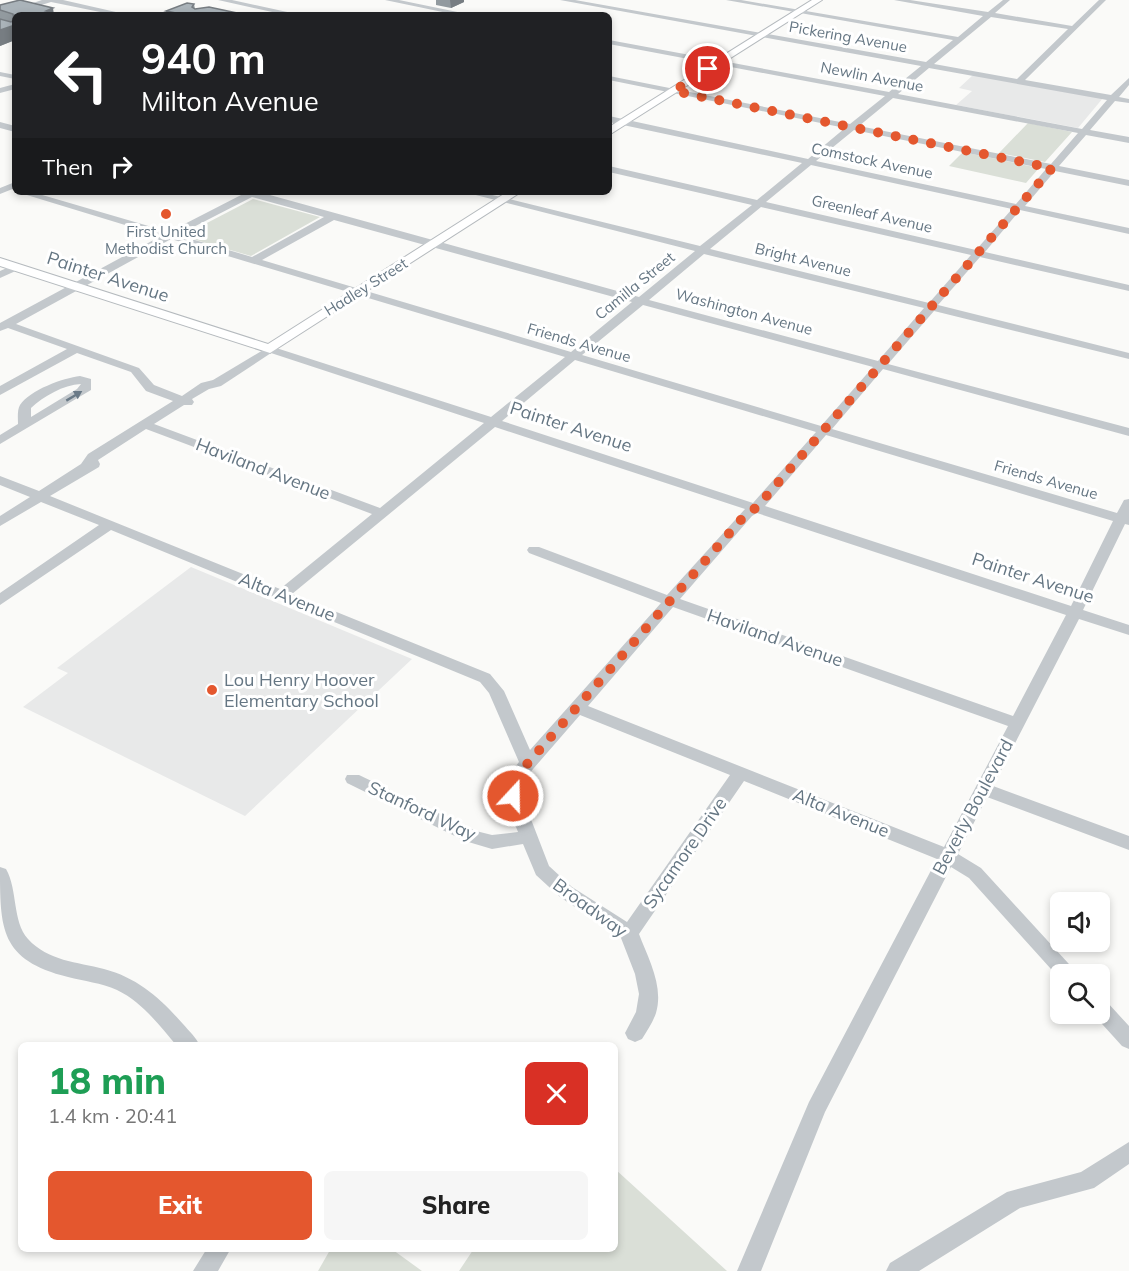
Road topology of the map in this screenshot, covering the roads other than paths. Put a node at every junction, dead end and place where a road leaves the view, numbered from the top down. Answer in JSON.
{"nodes":[{"id":1,"x":51,"y":0,"type":"edge"},
{"id":2,"x":221,"y":0,"type":"edge"},
{"id":3,"x":388,"y":0,"type":"edge"},
{"id":4,"x":435,"y":0,"type":"edge"},
{"id":5,"x":563,"y":0,"type":"edge"},
{"id":6,"x":624,"y":0,"type":"edge"},
{"id":7,"x":729,"y":0,"type":"edge"},
{"id":8,"x":818,"y":0,"type":"edge"},
{"id":9,"x":897,"y":0,"type":"edge"},
{"id":10,"x":1007,"y":0,"type":"edge"},
{"id":11,"x":1103,"y":0,"type":"edge"},
{"id":12,"x":237,"y":1,"type":"edge"},
{"id":13,"x":914,"y":1,"type":"edge"},
{"id":14,"x":421,"y":6,"type":"junction"},
{"id":15,"x":609,"y":8,"type":"junction"},
{"id":16,"x":214,"y":10,"type":"edge"},
{"id":17,"x":411,"y":11,"type":"dead end"},
{"id":18,"x":13,"y":12,"type":"edge"},
{"id":19,"x":110,"y":12,"type":"edge"},
{"id":20,"x":284,"y":12,"type":"edge"},
{"id":21,"x":452,"y":12,"type":"edge"},
{"id":22,"x":602,"y":12,"type":"edge"},
{"id":23,"x":799,"y":12,"type":"junction"},
{"id":24,"x":989,"y":15,"type":"junction"},
{"id":25,"x":1073,"y":28,"type":"junction"},
{"id":26,"x":762,"y":35,"type":"junction"},
{"id":27,"x":959,"y":39,"type":"junction"},
{"id":28,"x":612,"y":43,"type":"edge"},
{"id":29,"x":719,"y":62,"type":"junction"},
{"id":30,"x":927,"y":65,"type":"junction"},
{"id":31,"x":612,"y":79,"type":"edge"},
{"id":32,"x":1129,"y":80,"type":"edge"},
{"id":33,"x":1018,"y":82,"type":"junction"},
{"id":34,"x":674,"y":91,"type":"junction"},
{"id":35,"x":891,"y":95,"type":"junction"},
{"id":36,"x":1113,"y":98,"type":"junction"},
{"id":37,"x":1129,"y":101,"type":"edge"},
{"id":38,"x":612,"y":120,"type":"edge"},
{"id":39,"x":625,"y":123,"type":"junction"},
{"id":40,"x":852,"y":127,"type":"junction"},
{"id":41,"x":612,"y":130,"type":"edge"},
{"id":42,"x":1084,"y":132,"type":"junction"},
{"id":43,"x":1129,"y":140,"type":"edge"},
{"id":44,"x":809,"y":162,"type":"junction"},
{"id":45,"x":1052,"y":168,"type":"junction"},
{"id":46,"x":612,"y":170,"type":"edge"},
{"id":47,"x":1129,"y":183,"type":"edge"},
{"id":48,"x":32,"y":195,"type":"edge"},
{"id":49,"x":247,"y":195,"type":"edge"},
{"id":50,"x":258,"y":195,"type":"edge"},
{"id":51,"x":480,"y":195,"type":"edge"},
{"id":52,"x":511,"y":195,"type":"edge"},
{"id":53,"x":502,"y":201,"type":"junction"},
{"id":54,"x":759,"y":203,"type":"junction"},
{"id":55,"x":1018,"y":207,"type":"junction"},
{"id":56,"x":332,"y":217,"type":"junction"},
{"id":57,"x":1129,"y":231,"type":"edge"},
{"id":58,"x":169,"y":236,"type":"junction"},
{"id":59,"x":433,"y":245,"type":"junction"},
{"id":60,"x":702,"y":250,"type":"junction"},
{"id":61,"x":978,"y":254,"type":"junction"},
{"id":62,"x":254,"y":261,"type":"junction"},
{"id":63,"x":0,"y":262,"type":"edge"},
{"id":64,"x":16,"y":267,"type":"junction"},
{"id":65,"x":0,"y":275,"type":"edge"},
{"id":66,"x":74,"y":286,"type":"junction"},
{"id":67,"x":1129,"y":288,"type":"edge"},
{"id":68,"x":356,"y":293,"type":"junction"},
{"id":69,"x":641,"y":300,"type":"junction"},
{"id":70,"x":931,"y":308,"type":"junction"},
{"id":71,"x":3,"y":326,"type":"edge"},
{"id":72,"x":76,"y":349,"type":"junction"},
{"id":73,"x":270,"y":349,"type":"junction"},
{"id":74,"x":1129,"y":356,"type":"edge"},
{"id":75,"x":572,"y":357,"type":"junction"},
{"id":76,"x":881,"y":364,"type":"junction"},
{"id":77,"x":0,"y":391,"type":"edge"},
{"id":78,"x":188,"y":402,"type":"junction"},
{"id":79,"x":492,"y":422,"type":"junction"},
{"id":80,"x":24,"y":425,"type":"junction"},
{"id":81,"x":149,"y":426,"type":"junction"},
{"id":82,"x":824,"y":431,"type":"junction"},
{"id":83,"x":1129,"y":432,"type":"edge"},
{"id":84,"x":0,"y":440,"type":"edge"},
{"id":85,"x":0,"y":480,"type":"edge"},
{"id":86,"x":40,"y":497,"type":"junction"},
{"id":87,"x":1129,"y":503,"type":"edge"},
{"id":88,"x":756,"y":508,"type":"junction"},
{"id":89,"x":381,"y":513,"type":"junction"},
{"id":90,"x":1125,"y":519,"type":"edge"},
{"id":91,"x":0,"y":522,"type":"edge"},
{"id":92,"x":109,"y":525,"type":"junction"},
{"id":93,"x":534,"y":550,"type":"dead end"},
{"id":94,"x":282,"y":595,"type":"junction"},
{"id":95,"x":0,"y":600,"type":"edge"},
{"id":96,"x":670,"y":601,"type":"junction"},
{"id":97,"x":1075,"y":612,"type":"junction"},
{"id":98,"x":1129,"y":630,"type":"edge"},
{"id":99,"x":576,"y":707,"type":"junction"},
{"id":100,"x":1017,"y":723,"type":"junction"},
{"id":101,"x":528,"y":763,"type":"junction"},
{"id":102,"x":741,"y":773,"type":"junction"},
{"id":103,"x":353,"y":779,"type":"dead end"},
{"id":104,"x":982,"y":789,"type":"junction"},
{"id":105,"x":528,"y":837,"type":"junction"},
{"id":106,"x":1129,"y":843,"type":"edge"},
{"id":107,"x":948,"y":856,"type":"junction"},
{"id":108,"x":0,"y":874,"type":"edge"},
{"id":109,"x":629,"y":933,"type":"junction"},
{"id":110,"x":1059,"y":964,"type":"edge"},
{"id":111,"x":1113,"y":1017,"type":"edge"},
{"id":112,"x":635,"y":1033,"type":"dead end"},
{"id":113,"x":1129,"y":1040,"type":"edge"},
{"id":114,"x":186,"y":1042,"type":"edge"},
{"id":115,"x":1129,"y":1152,"type":"edge"},
{"id":116,"x":218,"y":1252,"type":"edge"},
{"id":117,"x":756,"y":1268,"type":"edge"},
{"id":118,"x":205,"y":1271,"type":"edge"},
{"id":119,"x":898,"y":1271,"type":"edge"}],
"edges":[{"from":1,"to":18,"type":"street"},
{"from":1,"to":19,"type":"street"},
{"from":2,"to":12,"type":"street"},
{"from":3,"to":14,"type":"street"},
{"from":4,"to":14,"type":"street"},
{"from":5,"to":15,"type":"street","name":"Pickering Avenue"},
{"from":6,"to":15,"type":"street"},
{"from":7,"to":23,"type":"street"},
{"from":8,"to":23,"type":"main road"},
{"from":9,"to":13,"type":"street"},
{"from":10,"to":24,"type":"street","name":"Camilla Street"},
{"from":11,"to":25,"type":"street"},
{"from":12,"to":16,"type":"street"},
{"from":12,"to":20,"type":"street"},
{"from":13,"to":24,"type":"street"},
{"from":14,"to":17,"type":"street"},
{"from":14,"to":21,"type":"street"},
{"from":15,"to":22,"type":"street"},
{"from":15,"to":26,"type":"street","name":"Pickering Avenue"},
{"from":23,"to":26,"type":"main road"},
{"from":23,"to":27,"type":"street"},
{"from":24,"to":25,"type":"street"},
{"from":24,"to":27,"type":"street","name":"Camilla Street"},
{"from":25,"to":33,"type":"street"},
{"from":26,"to":29,"type":"main road"},
{"from":26,"to":30,"type":"street","name":"Pickering Avenue"},
{"from":27,"to":30,"type":"street","name":"Camilla Street"},
{"from":28,"to":29,"type":"street","name":"Newlin Avenue"},
{"from":29,"to":34,"type":"main road"},
{"from":29,"to":35,"type":"street","name":"Newlin Avenue"},
{"from":30,"to":33,"type":"street","name":"Pickering Avenue"},
{"from":30,"to":35,"type":"street","name":"Camilla Street"},
{"from":31,"to":34,"type":"street"},
{"from":32,"to":36,"type":"street","name":"Broadway"},
{"from":33,"to":36,"type":"street","name":"Pickering Avenue"},
{"from":34,"to":39,"type":"main road"},
{"from":34,"to":40,"type":"street"},
{"from":35,"to":40,"type":"street","name":"Camilla Street"},
{"from":35,"to":42,"type":"street","name":"Newlin Avenue"},
{"from":36,"to":37,"type":"street","name":"Pickering Avenue"},
{"from":36,"to":42,"type":"street","name":"Broadway"},
{"from":38,"to":39,"type":"street","name":"Comstock Avenue"},
{"from":39,"to":41,"type":"main road"},
{"from":39,"to":44,"type":"street","name":"Comstock Avenue"},
{"from":40,"to":44,"type":"street","name":"Camilla Street"},
{"from":40,"to":45,"type":"street"},
{"from":42,"to":43,"type":"street","name":"Newlin Avenue"},
{"from":42,"to":45,"type":"street","name":"Broadway"},
{"from":44,"to":54,"type":"street","name":"Camilla Street"},
{"from":44,"to":55,"type":"street","name":"Comstock Avenue"},
{"from":45,"to":47,"type":"street"},
{"from":45,"to":55,"type":"street","name":"Broadway"},
{"from":46,"to":54,"type":"street","name":"Greenleaf Avenue"},
{"from":48,"to":58,"type":"street","name":"Friends Avenue"},
{"from":49,"to":58,"type":"street"},
{"from":50,"to":56,"type":"street","name":"Washington Avenue"},
{"from":51,"to":53,"type":"street","name":"Bright Avenue"},
{"from":52,"to":53,"type":"main road","name":"Hadley Street"},
{"from":53,"to":59,"type":"main road","name":"Hadley Street"},
{"from":53,"to":60,"type":"street","name":"Bright Avenue"},
{"from":54,"to":60,"type":"street","name":"Camilla Street"},
{"from":54,"to":61,"type":"street","name":"Greenleaf Avenue"},
{"from":55,"to":57,"type":"street","name":"Comstock Avenue"},
{"from":55,"to":61,"type":"street","name":"Broadway"},
{"from":56,"to":59,"type":"street","name":"Washington Avenue"},
{"from":56,"to":62,"type":"street"},
{"from":58,"to":62,"type":"street","name":"Friends Avenue"},
{"from":58,"to":66,"type":"street"},
{"from":59,"to":68,"type":"main road","name":"Hadley Street"},
{"from":59,"to":69,"type":"street","name":"Washington Avenue"},
{"from":60,"to":69,"type":"street","name":"Camilla Street"},
{"from":60,"to":70,"type":"street","name":"Bright Avenue"},
{"from":61,"to":67,"type":"street","name":"Greenleaf Avenue"},
{"from":61,"to":70,"type":"street","name":"Broadway"},
{"from":62,"to":68,"type":"street","name":"Friends Avenue"},
{"from":63,"to":64,"type":"main road","name":"Painter Avenue"},
{"from":64,"to":65,"type":"street"},
{"from":64,"to":66,"type":"main road","name":"Painter Avenue"},
{"from":66,"to":71,"type":"street"},
{"from":66,"to":73,"type":"main road","name":"Painter Avenue"},
{"from":68,"to":73,"type":"main road","name":"Hadley Street"},
{"from":68,"to":75,"type":"street","name":"Friends Avenue"},
{"from":69,"to":75,"type":"street","name":"Camilla Street"},
{"from":69,"to":76,"type":"street","name":"Washington Avenue"},
{"from":70,"to":74,"type":"street","name":"Bright Avenue"},
{"from":70,"to":76,"type":"street","name":"Broadway"},
{"from":71,"to":72,"type":"street"},
{"from":72,"to":77,"type":"street"},
{"from":72,"to":78,"type":"street"},
{"from":73,"to":78,"type":"street","name":"Hadley Street"},
{"from":73,"to":79,"type":"street","name":"Painter Avenue"},
{"from":75,"to":79,"type":"street","name":"Camilla Street"},
{"from":75,"to":82,"type":"street","name":"Friends Avenue"},
{"from":76,"to":82,"type":"street","name":"Broadway"},
{"from":76,"to":83,"type":"street","name":"Washington Avenue"},
{"from":78,"to":81,"type":"street","name":"Hadley Street"},
{"from":79,"to":88,"type":"street","name":"Painter Avenue"},
{"from":79,"to":89,"type":"street","name":"Camilla Street"},
{"from":80,"to":80,"type":"street","one_way":true},
{"from":80,"to":84,"type":"street"},
{"from":81,"to":86,"type":"street","name":"Hadley Street"},
{"from":81,"to":89,"type":"street","name":"Haviland Avenue"},
{"from":82,"to":88,"type":"street","name":"Broadway"},
{"from":82,"to":90,"type":"street","name":"Friends Avenue"},
{"from":85,"to":86,"type":"street","name":"Alta Avenue"},
{"from":86,"to":91,"type":"street","name":"Hadley Street"},
{"from":86,"to":92,"type":"street","name":"Alta Avenue"},
{"from":87,"to":90,"type":"street","name":"Beverly Boulevard"},
{"from":88,"to":96,"type":"street","name":"Broadway"},
{"from":88,"to":97,"type":"street","name":"Painter Avenue"},
{"from":89,"to":94,"type":"street","name":"Camilla Street"},
{"from":90,"to":97,"type":"street","name":"Beverly Boulevard"},
{"from":92,"to":94,"type":"street","name":"Alta Avenue"},
{"from":92,"to":95,"type":"street"},
{"from":93,"to":96,"type":"street","name":"Haviland Avenue"},
{"from":94,"to":101,"type":"street","name":"Alta Avenue"},
{"from":96,"to":99,"type":"street","name":"Broadway"},
{"from":96,"to":100,"type":"street","name":"Haviland Avenue"},
{"from":97,"to":98,"type":"street","name":"Painter Avenue"},
{"from":97,"to":100,"type":"street","name":"Beverly Boulevard"},
{"from":99,"to":101,"type":"street","name":"Broadway"},
{"from":99,"to":102,"type":"street","name":"Alta Avenue"},
{"from":100,"to":104,"type":"street","name":"Beverly Boulevard"},
{"from":101,"to":105,"type":"street","name":"Broadway"},
{"from":102,"to":107,"type":"street","name":"Alta Avenue"},
{"from":102,"to":109,"type":"street","name":"Sycamore Drive"},
{"from":103,"to":105,"type":"street","name":"Stanford Way"},
{"from":104,"to":106,"type":"street"},
{"from":104,"to":107,"type":"street","name":"Beverly Boulevard"},
{"from":105,"to":109,"type":"street","name":"Broadway"},
{"from":107,"to":110,"type":"street","name":"Alta Avenue"},
{"from":107,"to":117,"type":"street","name":"Beverly Boulevard"},
{"from":108,"to":114,"type":"street"},
{"from":109,"to":112,"type":"street","name":"Broadway"},
{"from":111,"to":113,"type":"street"},
{"from":115,"to":119,"type":"street"},
{"from":116,"to":118,"type":"street"}]}
